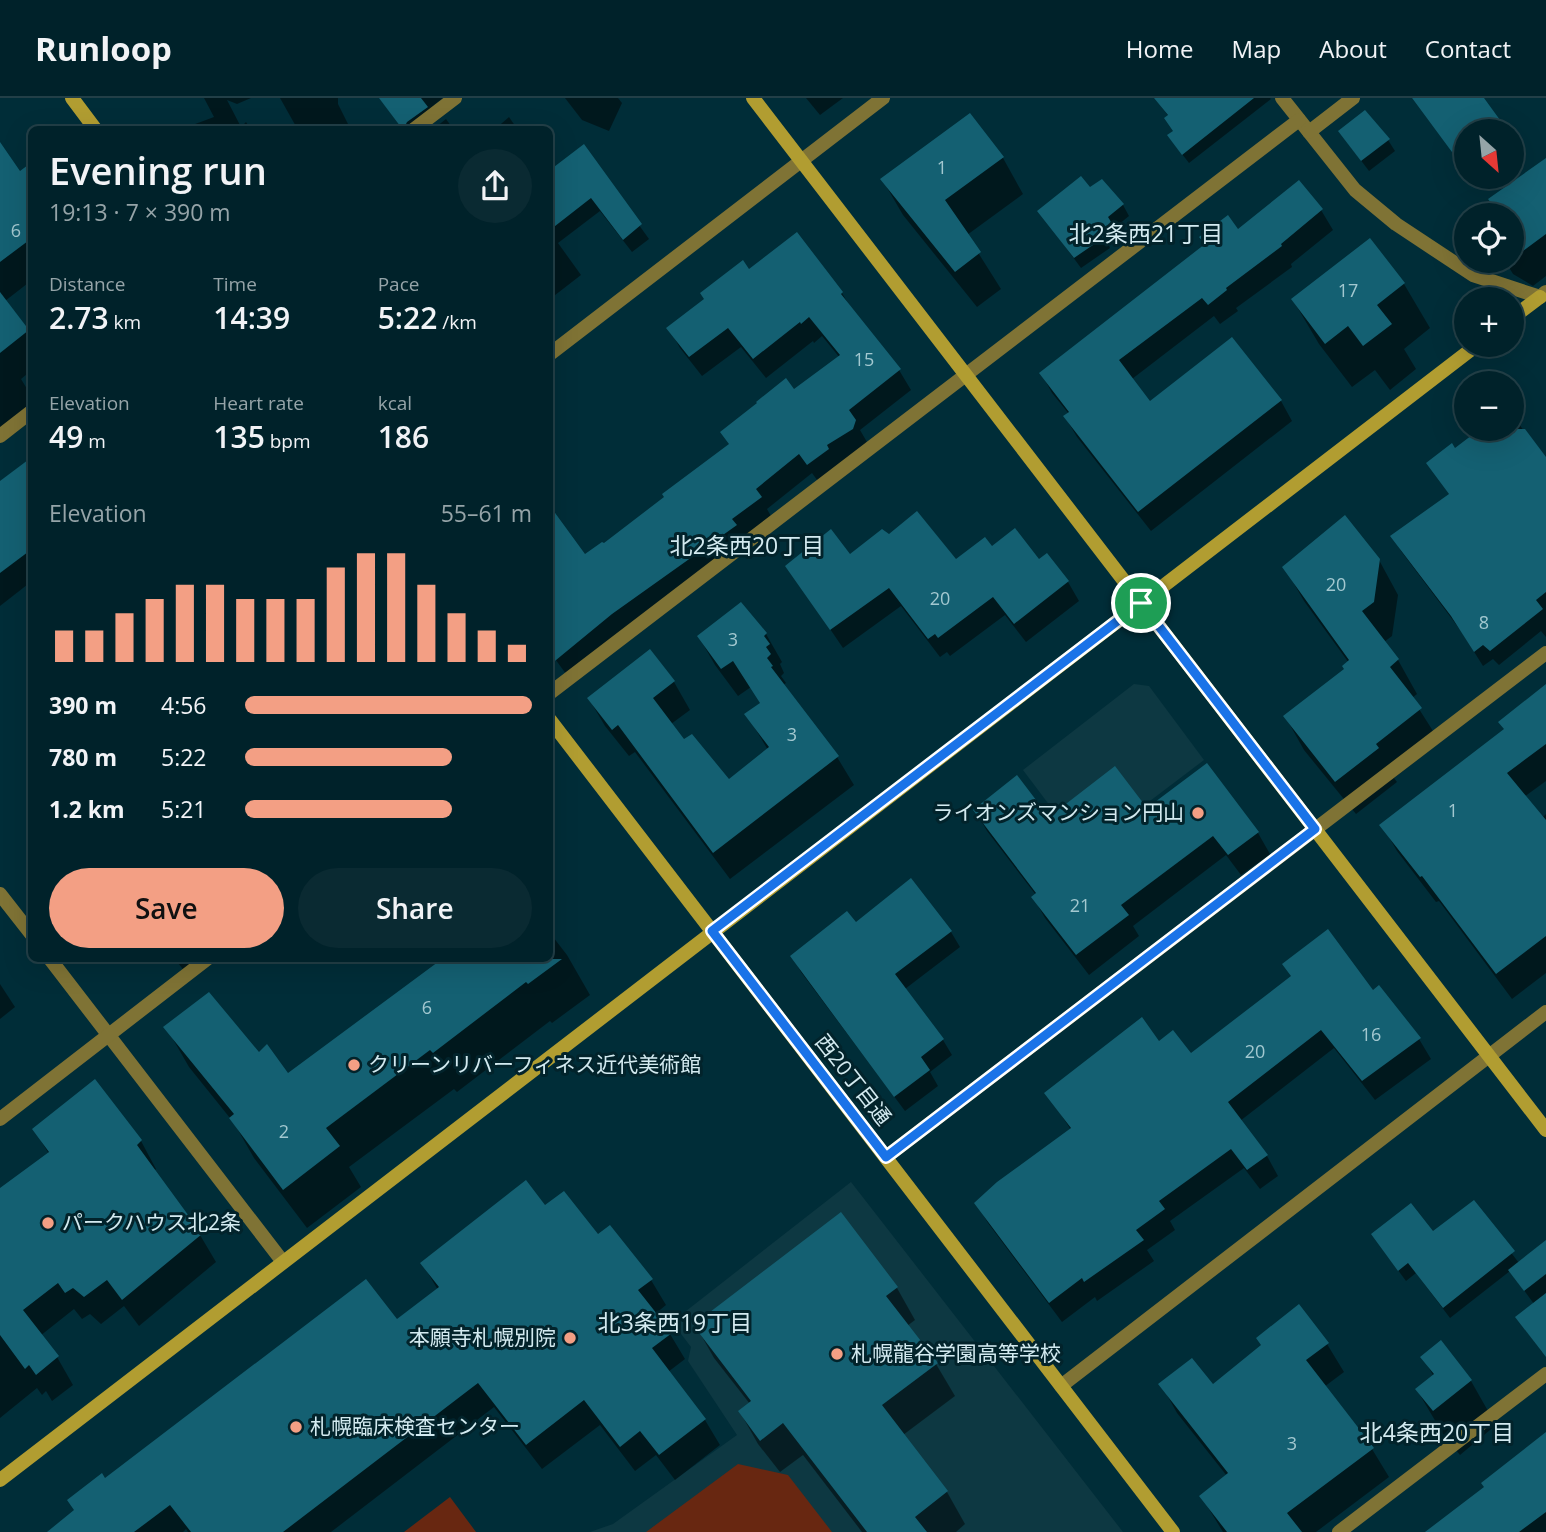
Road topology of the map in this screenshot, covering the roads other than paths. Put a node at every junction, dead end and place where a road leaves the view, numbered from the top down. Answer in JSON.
{"nodes":[{"id":1,"x":72,"y":98,"type":"edge"},
{"id":2,"x":455,"y":98,"type":"edge"},
{"id":3,"x":753,"y":98,"type":"edge"},
{"id":4,"x":883,"y":98,"type":"edge"},
{"id":5,"x":1282,"y":98,"type":"edge"},
{"id":6,"x":1353,"y":98,"type":"edge"},
{"id":7,"x":93,"y":126,"type":"edge"},
{"id":8,"x":418,"y":126,"type":"edge"},
{"id":9,"x":1304,"y":126,"type":"junction"},
{"id":10,"x":801,"y":160,"type":"junction"},
{"id":11,"x":1543,"y":294,"type":"edge"},
{"id":12,"x":1524,"y":309,"type":"edge"},
{"id":13,"x":553,"y":352,"type":"edge"},
{"id":14,"x":1461,"y":357,"type":"edge"},
{"id":15,"x":967,"y":376,"type":"junction"},
{"id":16,"x":28,"y":414,"type":"edge"},
{"id":17,"x":0,"y":436,"type":"edge"},
{"id":18,"x":1141,"y":603,"type":"junction"},
{"id":19,"x":1546,"y":653,"type":"edge"},
{"id":20,"x":553,"y":691,"type":"edge"},
{"id":21,"x":553,"y":724,"type":"edge"},
{"id":22,"x":1315,"y":829,"type":"junction"},
{"id":23,"x":0,"y":894,"type":"edge"},
{"id":24,"x":28,"y":930,"type":"edge"},
{"id":25,"x":712,"y":931,"type":"junction"},
{"id":26,"x":52,"y":962,"type":"edge"},
{"id":27,"x":203,"y":962,"type":"edge"},
{"id":28,"x":1546,"y":1012,"type":"edge"},
{"id":29,"x":108,"y":1035,"type":"junction"},
{"id":30,"x":1489,"y":1056,"type":"junction"},
{"id":31,"x":0,"y":1119,"type":"edge"},
{"id":32,"x":1546,"y":1130,"type":"edge"},
{"id":33,"x":886,"y":1157,"type":"junction"},
{"id":34,"x":283,"y":1262,"type":"junction"},
{"id":35,"x":1546,"y":1374,"type":"edge"},
{"id":36,"x":1061,"y":1386,"type":"junction"},
{"id":37,"x":0,"y":1479,"type":"edge"},
{"id":38,"x":1173,"y":1532,"type":"edge"},
{"id":39,"x":1339,"y":1532,"type":"edge"}],
"edges":[{"from":1,"to":7,"type":"street"},
{"from":2,"to":8,"type":"street"},
{"from":3,"to":10,"type":"street"},
{"from":4,"to":10,"type":"street"},
{"from":5,"to":9,"type":"street"},
{"from":6,"to":9,"type":"street"},
{"from":9,"to":11,"type":"street"},
{"from":9,"to":15,"type":"street"},
{"from":10,"to":13,"type":"street"},
{"from":10,"to":15,"type":"street"},
{"from":11,"to":12,"type":"street"},
{"from":14,"to":18,"type":"street"},
{"from":15,"to":18,"type":"street"},
{"from":15,"to":20,"type":"street"},
{"from":16,"to":17,"type":"street"},
{"from":18,"to":22,"type":"street"},
{"from":18,"to":25,"type":"street"},
{"from":19,"to":22,"type":"street"},
{"from":21,"to":25,"type":"street","name":"西20丁目通"},
{"from":22,"to":30,"type":"street"},
{"from":22,"to":33,"type":"street"},
{"from":23,"to":24,"type":"street"},
{"from":25,"to":33,"type":"street","name":"西20丁目通"},
{"from":25,"to":34,"type":"street"},
{"from":26,"to":29,"type":"street"},
{"from":27,"to":29,"type":"street"},
{"from":28,"to":30,"type":"street"},
{"from":29,"to":31,"type":"street"},
{"from":29,"to":34,"type":"street"},
{"from":30,"to":32,"type":"street"},
{"from":30,"to":36,"type":"street"},
{"from":33,"to":36,"type":"street","name":"西20丁目通"},
{"from":34,"to":37,"type":"street"},
{"from":35,"to":39,"type":"street"},
{"from":36,"to":38,"type":"street","name":"西20丁目通"}]}
